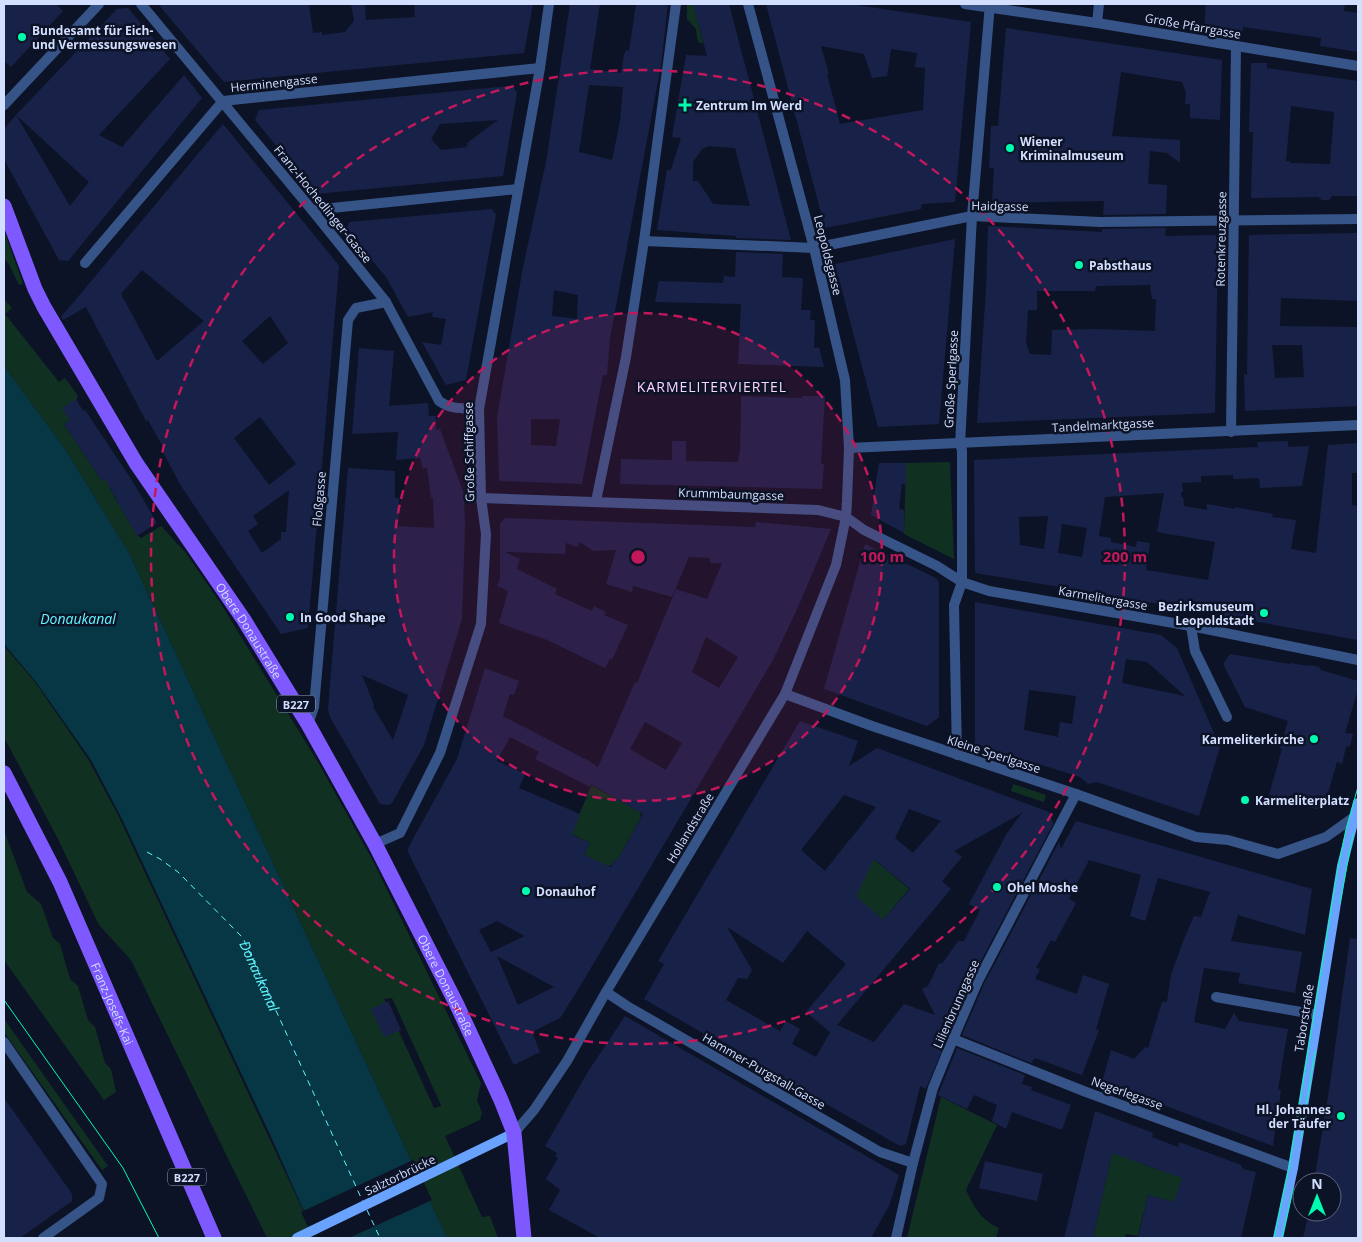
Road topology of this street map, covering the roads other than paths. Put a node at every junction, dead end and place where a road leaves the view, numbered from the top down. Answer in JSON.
{"nodes":[{"id":1,"x":99,"y":4,"type":"edge"},
{"id":2,"x":141,"y":4,"type":"edge"},
{"id":3,"x":549,"y":4,"type":"edge"},
{"id":4,"x":676,"y":4,"type":"edge"},
{"id":5,"x":748,"y":4,"type":"edge"},
{"id":6,"x":965,"y":4,"type":"edge"},
{"id":7,"x":1099,"y":4,"type":"edge"},
{"id":8,"x":990,"y":6,"type":"edge"},
{"id":9,"x":1096,"y":23,"type":"junction"},
{"id":10,"x":1236,"y":46,"type":"junction"},
{"id":11,"x":1358,"y":66,"type":"edge"},
{"id":12,"x":540,"y":68,"type":"junction"},
{"id":13,"x":222,"y":101,"type":"junction"},
{"id":14,"x":4,"y":105,"type":"edge"},
{"id":15,"x":518,"y":189,"type":"junction"},
{"id":16,"x":4,"y":206,"type":"edge"},
{"id":17,"x":312,"y":210,"type":"junction"},
{"id":18,"x":972,"y":216,"type":"junction"},
{"id":19,"x":1358,"y":219,"type":"edge"},
{"id":20,"x":1234,"y":221,"type":"junction"},
{"id":21,"x":644,"y":241,"type":"junction"},
{"id":22,"x":814,"y":248,"type":"junction"},
{"id":23,"x":85,"y":262,"type":"dead end"},
{"id":24,"x":386,"y":302,"type":"junction"},
{"id":25,"x":479,"y":409,"type":"junction"},
{"id":26,"x":1358,"y":425,"type":"edge"},
{"id":27,"x":1231,"y":432,"type":"junction"},
{"id":28,"x":960,"y":444,"type":"junction"},
{"id":29,"x":849,"y":448,"type":"junction"},
{"id":30,"x":481,"y":498,"type":"junction"},
{"id":31,"x":596,"y":501,"type":"junction"},
{"id":32,"x":846,"y":516,"type":"junction"},
{"id":33,"x":962,"y":582,"type":"junction"},
{"id":34,"x":1191,"y":626,"type":"junction"},
{"id":35,"x":1358,"y":660,"type":"edge"},
{"id":36,"x":785,"y":694,"type":"junction"},
{"id":37,"x":1227,"y":717,"type":"dead end"},
{"id":38,"x":308,"y":724,"type":"junction"},
{"id":39,"x":957,"y":755,"type":"junction"},
{"id":40,"x":4,"y":772,"type":"edge"},
{"id":41,"x":1076,"y":794,"type":"junction"},
{"id":42,"x":1358,"y":803,"type":"edge"},
{"id":43,"x":1356,"y":816,"type":"edge"},
{"id":44,"x":375,"y":844,"type":"junction"},
{"id":45,"x":606,"y":992,"type":"junction"},
{"id":46,"x":1216,"y":997,"type":"dead end"},
{"id":47,"x":1318,"y":1015,"type":"junction"},
{"id":48,"x":953,"y":1039,"type":"junction"},
{"id":49,"x":4,"y":1042,"type":"edge"},
{"id":50,"x":514,"y":1134,"type":"junction"},
{"id":51,"x":913,"y":1163,"type":"junction"},
{"id":52,"x":1292,"y":1168,"type":"junction"},
{"id":53,"x":44,"y":1238,"type":"edge"},
{"id":54,"x":214,"y":1238,"type":"edge"},
{"id":55,"x":297,"y":1238,"type":"edge"},
{"id":56,"x":524,"y":1238,"type":"edge"},
{"id":57,"x":896,"y":1238,"type":"edge"},
{"id":58,"x":1278,"y":1238,"type":"edge"}],
"edges":[{"from":1,"to":14,"type":"street"},
{"from":2,"to":13,"type":"street","name":"Franz-Hochedlinger-Gasse"},
{"from":3,"to":12,"type":"street","name":"Große Schiffgasse"},
{"from":4,"to":21,"type":"street"},
{"from":5,"to":22,"type":"street","name":"Leopoldsgasse"},
{"from":6,"to":8,"type":"street","name":"Große Pfarrgasse"},
{"from":7,"to":9,"type":"street"},
{"from":8,"to":9,"type":"street","name":"Große Pfarrgasse"},
{"from":8,"to":18,"type":"street","name":"Große Sperlgasse"},
{"from":9,"to":10,"type":"street","name":"Große Pfarrgasse"},
{"from":10,"to":11,"type":"street","name":"Große Pfarrgasse"},
{"from":10,"to":20,"type":"street","name":"Rotenkreuzgasse"},
{"from":12,"to":13,"type":"street","name":"Herminengasse"},
{"from":12,"to":15,"type":"street","name":"Große Schiffgasse"},
{"from":13,"to":17,"type":"street","name":"Franz-Hochedlinger-Gasse"},
{"from":13,"to":23,"type":"street","name":"Herminengasse"},
{"from":15,"to":17,"type":"street"},
{"from":15,"to":25,"type":"street","name":"Große Schiffgasse"},
{"from":16,"to":38,"type":"main road","name":"Obere Donaustraße","number":"B227"},
{"from":17,"to":24,"type":"street","name":"Franz-Hochedlinger-Gasse"},
{"from":18,"to":20,"type":"street","name":"Haidgasse"},
{"from":18,"to":22,"type":"street","name":"Haidgasse"},
{"from":18,"to":28,"type":"street","name":"Große Sperlgasse"},
{"from":19,"to":20,"type":"street","name":"Haidgasse"},
{"from":20,"to":27,"type":"street","name":"Rotenkreuzgasse"},
{"from":21,"to":22,"type":"street","name":"Haidgasse"},
{"from":21,"to":31,"type":"street"},
{"from":22,"to":29,"type":"street","name":"Leopoldsgasse"},
{"from":24,"to":25,"type":"street","name":"Franz-Hochedlinger-Gasse"},
{"from":24,"to":38,"type":"street","name":"Floßgasse"},
{"from":25,"to":30,"type":"street","name":"Große Schiffgasse"},
{"from":26,"to":27,"type":"street","name":"Tandelmarktgasse"},
{"from":27,"to":28,"type":"street","name":"Tandelmarktgasse"},
{"from":28,"to":29,"type":"street","name":"Tandelmarktgasse"},
{"from":28,"to":33,"type":"street","name":"Große Sperlgasse"},
{"from":29,"to":32,"type":"street","name":"Leopoldsgasse"},
{"from":30,"to":31,"type":"street","name":"Krummbaumgasse"},
{"from":30,"to":44,"type":"street","name":"Große Schiffgasse"},
{"from":31,"to":32,"type":"street","name":"Krummbaumgasse"},
{"from":32,"to":33,"type":"street","name":"Krummbaumgasse"},
{"from":32,"to":36,"type":"street","name":"Hollandstraße"},
{"from":33,"to":34,"type":"street","name":"Karmelitergasse"},
{"from":33,"to":39,"type":"street","name":"Große Sperlgasse"},
{"from":34,"to":35,"type":"street","name":"Karmelitergasse"},
{"from":34,"to":37,"type":"street"},
{"from":36,"to":39,"type":"street","name":"Kleine Sperlgasse"},
{"from":36,"to":45,"type":"street","name":"Hollandstraße"},
{"from":38,"to":44,"type":"main road","name":"Obere Donaustraße","number":"B227"},
{"from":39,"to":41,"type":"street","name":"Kleine Sperlgasse"},
{"from":40,"to":54,"type":"main road","name":"Franz-Josefs-Kai","number":"B227"},
{"from":41,"to":43,"type":"street","name":"Kleine Sperlgasse"},
{"from":41,"to":48,"type":"street","name":"Lilienbrunngasse"},
{"from":42,"to":43,"type":"main road","name":"Taborstraße"},
{"from":43,"to":47,"type":"main road","name":"Taborstraße"},
{"from":44,"to":50,"type":"main road","name":"Obere Donaustraße","number":"B227"},
{"from":45,"to":50,"type":"street","name":"Hollandstraße"},
{"from":45,"to":51,"type":"street","name":"Hammer-Purgstall-Gasse"},
{"from":46,"to":47,"type":"street"},
{"from":47,"to":52,"type":"main road","name":"Taborstraße"},
{"from":48,"to":51,"type":"street","name":"Lilienbrunngasse"},
{"from":48,"to":52,"type":"street","name":"Negerlegasse"},
{"from":49,"to":53,"type":"street"},
{"from":50,"to":55,"type":"main road","name":"Salztorbrücke"},
{"from":50,"to":56,"type":"main road","name":"Obere Donaustraße","number":"B227"},
{"from":51,"to":57,"type":"street","name":"Lilienbrunngasse"},
{"from":52,"to":58,"type":"main road","name":"Taborstraße"}]}
